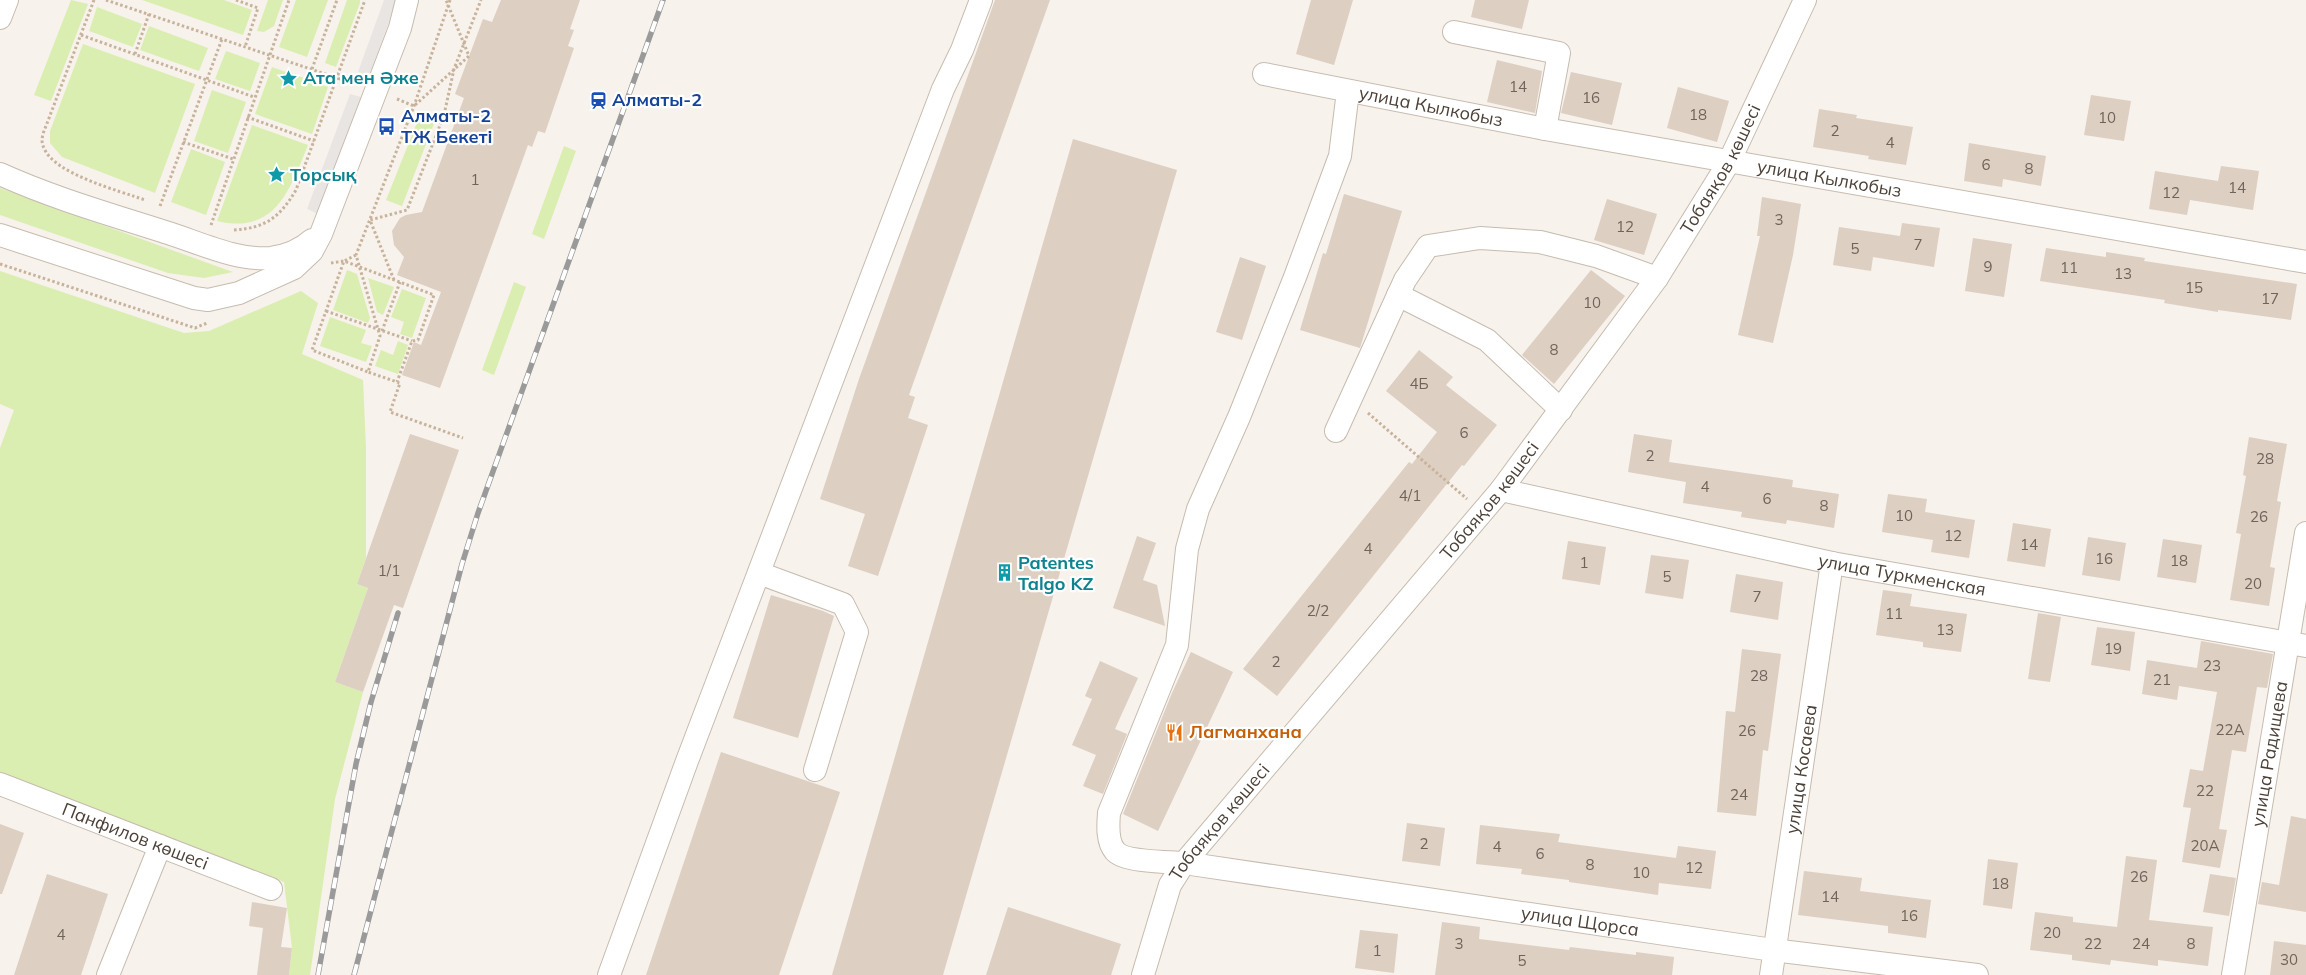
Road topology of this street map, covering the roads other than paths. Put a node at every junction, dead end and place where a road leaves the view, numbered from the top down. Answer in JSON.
{"nodes":[{"id":1,"x":7,"y":0,"type":"edge"},
{"id":2,"x":407,"y":0,"type":"edge"},
{"id":3,"x":982,"y":0,"type":"edge"},
{"id":4,"x":1806,"y":0,"type":"edge"},
{"id":5,"x":0,"y":18,"type":"edge"},
{"id":6,"x":1454,"y":32,"type":"dead end"},
{"id":7,"x":1264,"y":74,"type":"dead end"},
{"id":8,"x":1348,"y":91,"type":"junction"},
{"id":9,"x":1545,"y":129,"type":"junction"},
{"id":10,"x":1729,"y":162,"type":"junction"},
{"id":11,"x":0,"y":174,"type":"edge"},
{"id":12,"x":324,"y":226,"type":"junction"},
{"id":13,"x":0,"y":235,"type":"edge"},
{"id":14,"x":2306,"y":262,"type":"edge"},
{"id":15,"x":1657,"y":278,"type":"junction"},
{"id":16,"x":1398,"y":295,"type":"junction"},
{"id":17,"x":1561,"y":410,"type":"junction"},
{"id":18,"x":1336,"y":431,"type":"dead end"},
{"id":19,"x":1501,"y":490,"type":"junction"},
{"id":20,"x":2306,"y":533,"type":"edge"},
{"id":21,"x":1832,"y":564,"type":"junction"},
{"id":22,"x":759,"y":573,"type":"junction"},
{"id":23,"x":2297,"y":645,"type":"edge"},
{"id":24,"x":815,"y":770,"type":"dead end"},
{"id":25,"x":0,"y":784,"type":"edge"},
{"id":26,"x":160,"y":846,"type":"junction"},
{"id":27,"x":1184,"y":863,"type":"junction"},
{"id":28,"x":271,"y":889,"type":"dead end"},
{"id":29,"x":1773,"y":950,"type":"junction"},
{"id":30,"x":108,"y":975,"type":"edge"},
{"id":31,"x":609,"y":975,"type":"edge"},
{"id":32,"x":1142,"y":975,"type":"edge"},
{"id":33,"x":1771,"y":975,"type":"edge"},
{"id":34,"x":1977,"y":975,"type":"edge"},
{"id":35,"x":2233,"y":975,"type":"edge"}],
"edges":[{"from":1,"to":5,"type":"street"},
{"from":2,"to":12,"type":"street"},
{"from":3,"to":22,"type":"street"},
{"from":4,"to":10,"type":"street","name":"Тобаяқов көшесі"},
{"from":6,"to":9,"type":"street"},
{"from":7,"to":8,"type":"street","name":"улица Кылкобыз"},
{"from":8,"to":9,"type":"street","name":"улица Кылкобыз"},
{"from":8,"to":27,"type":"street","name":"улица Щорса"},
{"from":9,"to":10,"type":"street","name":"улица Кылкобыз"},
{"from":10,"to":14,"type":"street","name":"улица Кылкобыз"},
{"from":10,"to":15,"type":"street","name":"Тобаяқов көшесі"},
{"from":11,"to":12,"type":"street"},
{"from":12,"to":13,"type":"street"},
{"from":15,"to":16,"type":"street"},
{"from":15,"to":17,"type":"street","name":"Тобаяқов көшесі"},
{"from":16,"to":17,"type":"street"},
{"from":16,"to":18,"type":"street"},
{"from":17,"to":19,"type":"street","name":"Тобаяқов көшесі"},
{"from":19,"to":21,"type":"street","name":"улица Туркменская"},
{"from":19,"to":27,"type":"street","name":"Тобаяқов көшесі"},
{"from":20,"to":23,"type":"street","name":"улица Радищева"},
{"from":21,"to":23,"type":"street","name":"улица Туркменская"},
{"from":21,"to":29,"type":"street","name":"улица Косаева"},
{"from":22,"to":24,"type":"street"},
{"from":22,"to":31,"type":"street"},
{"from":23,"to":35,"type":"street","name":"улица Радищева"},
{"from":25,"to":26,"type":"street","name":"Панфилов көшесі"},
{"from":26,"to":28,"type":"street","name":"Панфилов көшесі"},
{"from":26,"to":30,"type":"street"},
{"from":27,"to":29,"type":"street","name":"улица Щорса"},
{"from":27,"to":32,"type":"street","name":"Тобаяқов көшесі"},
{"from":29,"to":33,"type":"street","name":"улица Косаева"},
{"from":29,"to":34,"type":"street","name":"улица Щорса"}]}
